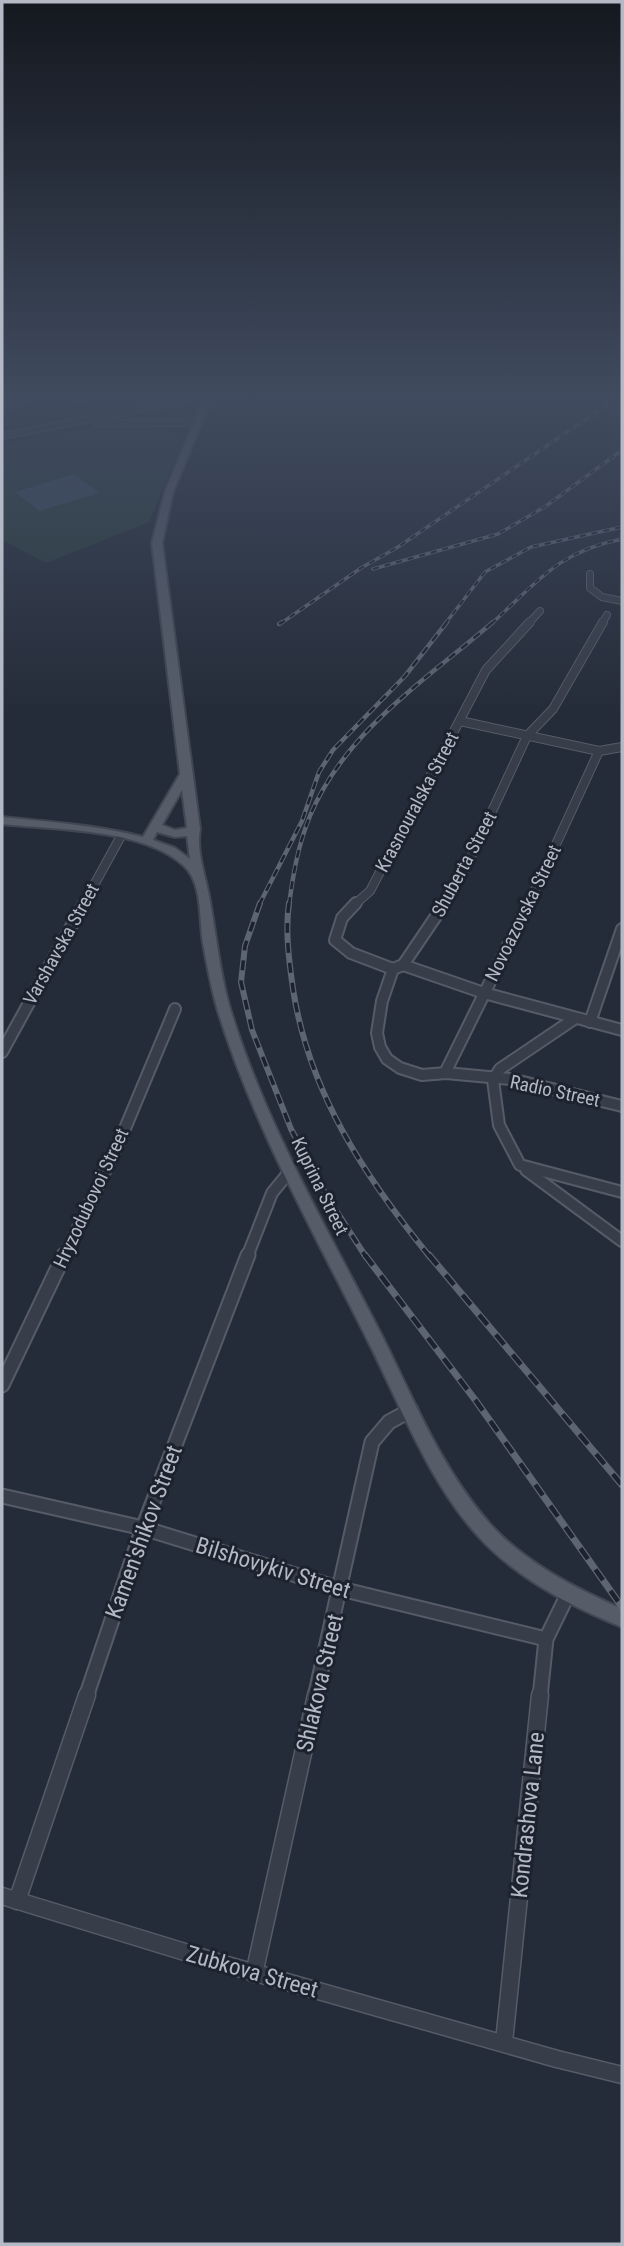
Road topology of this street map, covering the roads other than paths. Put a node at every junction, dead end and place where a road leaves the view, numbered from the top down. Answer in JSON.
{"nodes":[{"id":1,"x":166,"y":503,"type":"edge"},
{"id":2,"x":590,"y":574,"type":"dead end"},
{"id":3,"x":622,"y":601,"type":"edge"},
{"id":4,"x":540,"y":611,"type":"dead end"},
{"id":5,"x":607,"y":615,"type":"dead end"},
{"id":6,"x":460,"y":721,"type":"junction"},
{"id":7,"x":622,"y":735,"type":"edge"},
{"id":8,"x":527,"y":736,"type":"junction"},
{"id":9,"x":620,"y":747,"type":"edge"},
{"id":10,"x":599,"y":751,"type":"junction"},
{"id":11,"x":187,"y":772,"type":"junction"},
{"id":12,"x":2,"y":821,"type":"edge"},
{"id":13,"x":156,"y":826,"type":"junction"},
{"id":14,"x":194,"y":830,"type":"junction"},
{"id":15,"x":121,"y":836,"type":"junction"},
{"id":16,"x":147,"y":841,"type":"junction"},
{"id":17,"x":201,"y":886,"type":"junction"},
{"id":18,"x":622,"y":929,"type":"edge"},
{"id":19,"x":610,"y":962,"type":"junction"},
{"id":20,"x":622,"y":965,"type":"edge"},
{"id":21,"x":398,"y":967,"type":"junction"},
{"id":22,"x":484,"y":993,"type":"junction"},
{"id":23,"x":175,"y":1009,"type":"dead end"},
{"id":24,"x":574,"y":1018,"type":"junction"},
{"id":25,"x":590,"y":1022,"type":"junction"},
{"id":26,"x":622,"y":1030,"type":"edge"},
{"id":27,"x":2,"y":1052,"type":"edge"},
{"id":28,"x":445,"y":1073,"type":"junction"},
{"id":29,"x":493,"y":1080,"type":"junction"},
{"id":30,"x":622,"y":1106,"type":"edge"},
{"id":31,"x":520,"y":1165,"type":"junction"},
{"id":32,"x":290,"y":1171,"type":"junction"},
{"id":33,"x":622,"y":1192,"type":"edge"},
{"id":34,"x":622,"y":1241,"type":"edge"},
{"id":35,"x":2,"y":1385,"type":"edge"},
{"id":36,"x":411,"y":1410,"type":"junction"},
{"id":37,"x":2,"y":1496,"type":"edge"},
{"id":38,"x":143,"y":1528,"type":"junction"},
{"id":39,"x":341,"y":1590,"type":"junction"},
{"id":40,"x":568,"y":1594,"type":"junction"},
{"id":41,"x":622,"y":1618,"type":"edge"},
{"id":42,"x":545,"y":1639,"type":"junction"},
{"id":43,"x":10,"y":1899,"type":"edge"},
{"id":44,"x":254,"y":1974,"type":"junction"},
{"id":45,"x":504,"y":2042,"type":"junction"},
{"id":46,"x":622,"y":2075,"type":"edge"}],
"edges":[{"from":1,"to":11,"type":"main road"},
{"from":2,"to":3,"type":"street"},
{"from":4,"to":6,"type":"street","name":"Krasnouralska Street"},
{"from":5,"to":8,"type":"street","name":"Shuberta Street"},
{"from":6,"to":8,"type":"street"},
{"from":6,"to":21,"type":"street","name":"Krasnouralska Street"},
{"from":7,"to":9,"type":"street"},
{"from":8,"to":10,"type":"street"},
{"from":8,"to":21,"type":"street","name":"Shuberta Street"},
{"from":9,"to":10,"type":"street"},
{"from":10,"to":22,"type":"street","name":"Novoazovska Street"},
{"from":11,"to":13,"type":"main road"},
{"from":11,"to":14,"type":"main road"},
{"from":12,"to":15,"type":"main road","name":"Kuprina Street"},
{"from":13,"to":14,"type":"main road"},
{"from":13,"to":16,"type":"main road"},
{"from":14,"to":17,"type":"main road"},
{"from":15,"to":16,"type":"main road","name":"Kuprina Street"},
{"from":15,"to":27,"type":"street","name":"Varshavska Street"},
{"from":16,"to":17,"type":"main road","name":"Kuprina Street"},
{"from":17,"to":32,"type":"main road","name":"Kuprina Street"},
{"from":18,"to":19,"type":"street"},
{"from":19,"to":20,"type":"street"},
{"from":19,"to":25,"type":"street"},
{"from":21,"to":22,"type":"street"},
{"from":21,"to":28,"type":"street","name":"Shuberta Street"},
{"from":22,"to":24,"type":"street"},
{"from":22,"to":28,"type":"street","name":"Novoazovska Street"},
{"from":23,"to":35,"type":"street","name":"Hryzodubovoi Street"},
{"from":24,"to":25,"type":"street"},
{"from":24,"to":29,"type":"street"},
{"from":25,"to":26,"type":"street"},
{"from":28,"to":29,"type":"street","name":"Radio Street"},
{"from":29,"to":30,"type":"street","name":"Radio Street"},
{"from":29,"to":31,"type":"street"},
{"from":31,"to":33,"type":"street"},
{"from":31,"to":34,"type":"street"},
{"from":32,"to":36,"type":"main road","name":"Kuprina Street"},
{"from":32,"to":38,"type":"street","name":"Kamen'shikov Street"},
{"from":36,"to":39,"type":"street","name":"Shlakova Street"},
{"from":36,"to":40,"type":"main road","name":"Kuprina Street"},
{"from":37,"to":38,"type":"street","name":"Bilshovykiv Street"},
{"from":38,"to":39,"type":"street","name":"Bilshovykiv Street"},
{"from":38,"to":43,"type":"street","name":"Kamen'shikov Street"},
{"from":39,"to":42,"type":"street","name":"Bilshovykiv Street"},
{"from":39,"to":44,"type":"street","name":"Shlakova Street"},
{"from":40,"to":41,"type":"main road","name":"Kuprina Street"},
{"from":40,"to":42,"type":"street","name":"Kondrashova Lane"},
{"from":42,"to":45,"type":"street","name":"Kondrashova Lane"},
{"from":43,"to":44,"type":"street","name":"Zubkova Street"},
{"from":44,"to":45,"type":"street","name":"Zubkova Street"},
{"from":45,"to":46,"type":"street","name":"Zubkova Street"}]}
